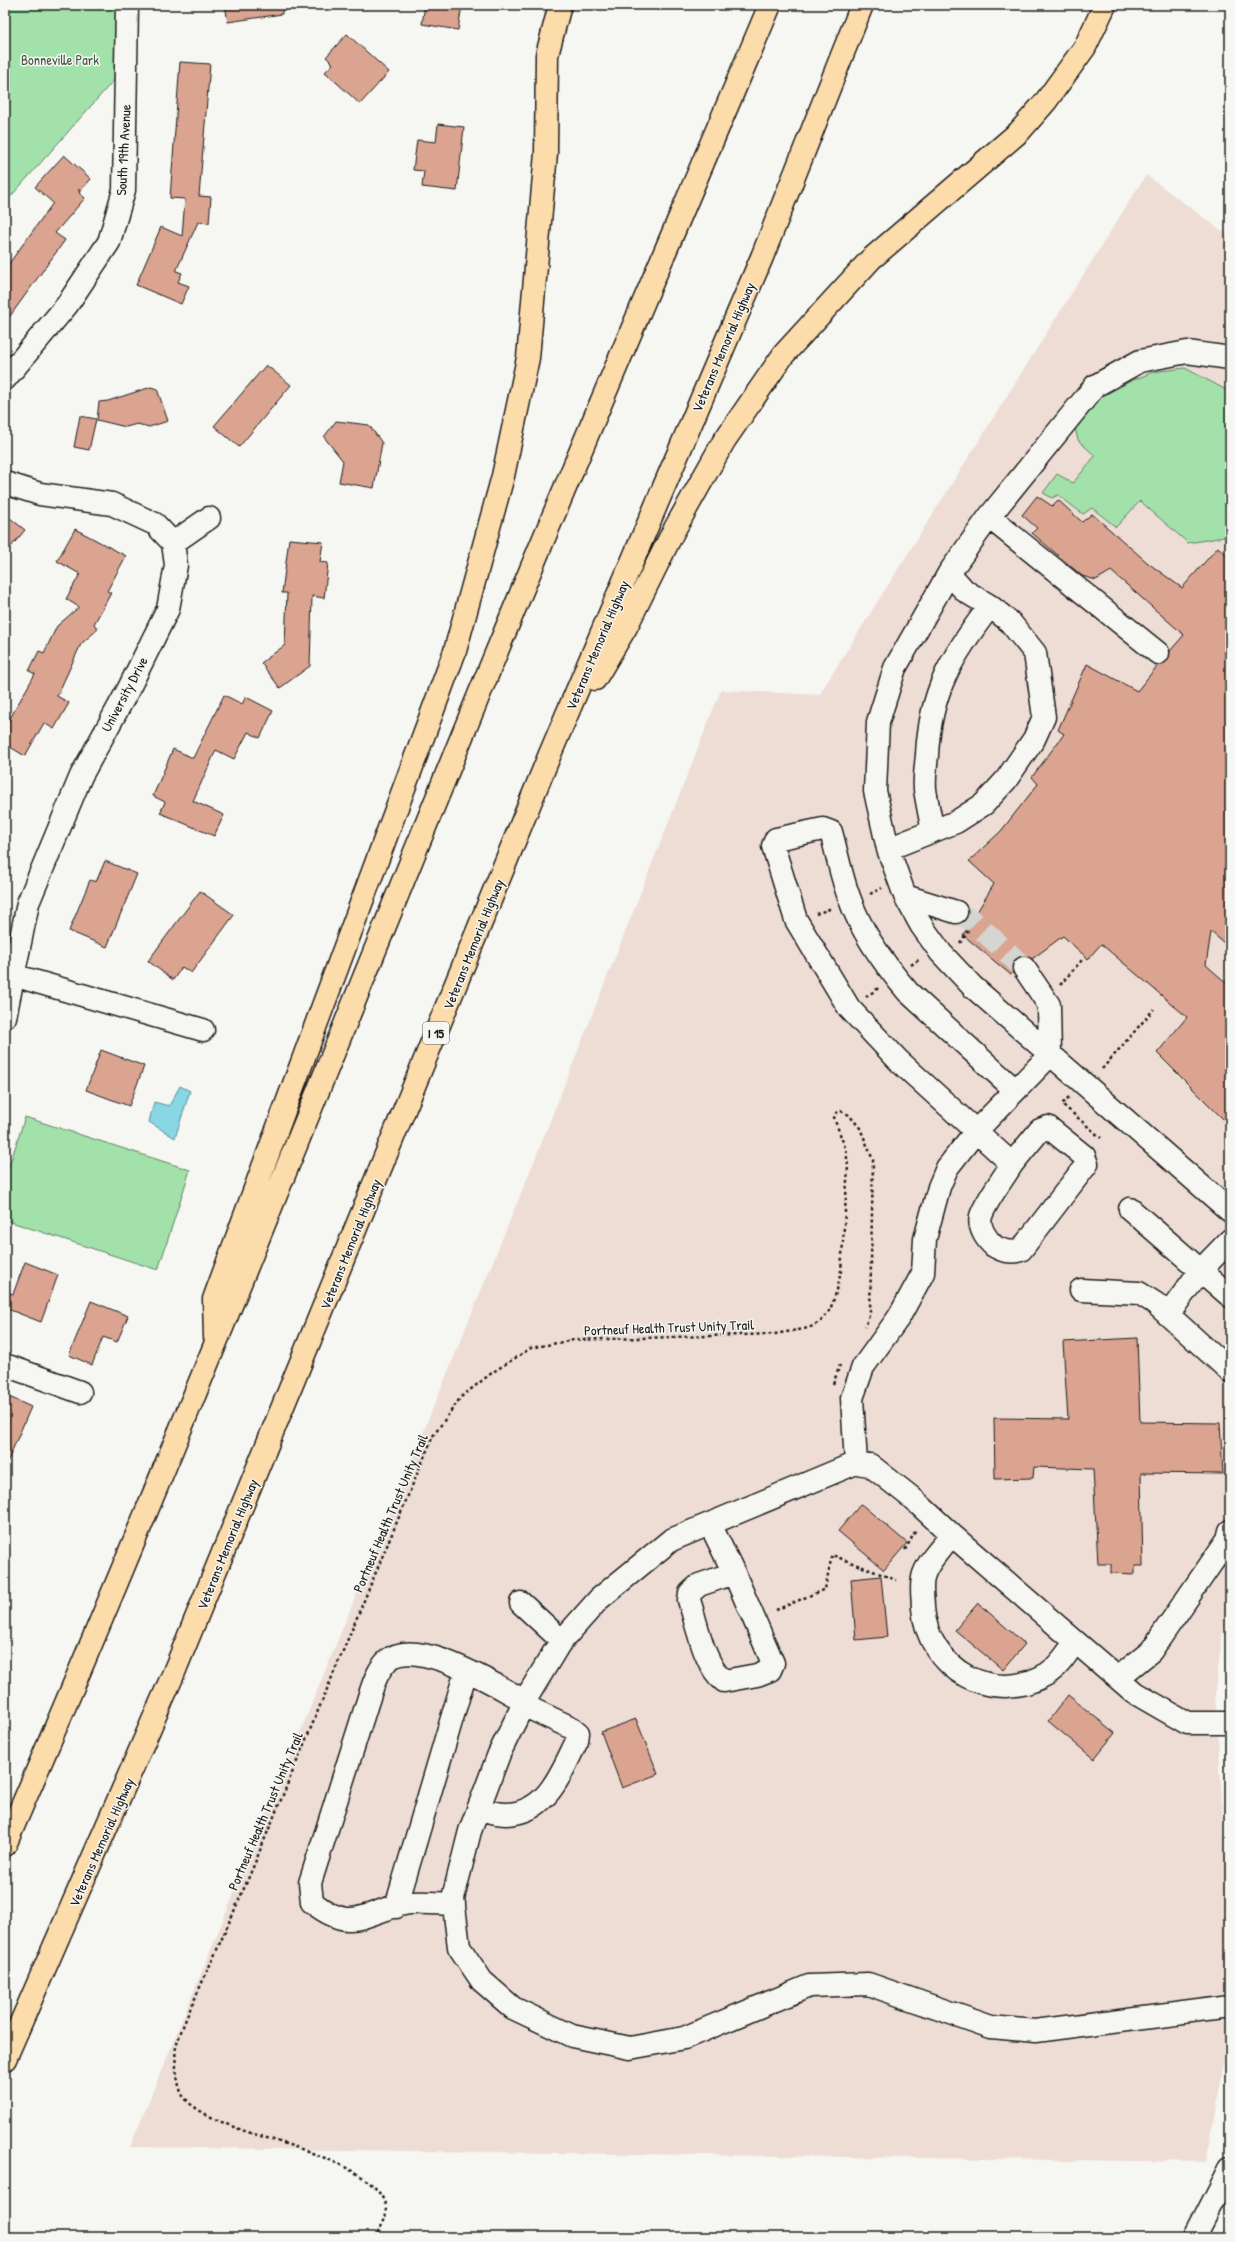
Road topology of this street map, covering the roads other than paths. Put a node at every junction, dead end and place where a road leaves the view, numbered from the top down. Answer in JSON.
{"nodes":[{"id":1,"x":127,"y":5,"type":"edge"},
{"id":2,"x":550,"y":5,"type":"edge"},
{"id":3,"x":560,"y":5,"type":"edge"},
{"id":4,"x":770,"y":5,"type":"edge"},
{"id":5,"x":862,"y":5,"type":"edge"},
{"id":6,"x":1105,"y":5,"type":"edge"},
{"id":7,"x":548,"y":55,"type":"junction"},
{"id":8,"x":1230,"y":358,"type":"edge"},
{"id":9,"x":5,"y":379,"type":"edge"},
{"id":10,"x":5,"y":483,"type":"edge"},
{"id":11,"x":989,"y":517,"type":"junction"},
{"id":12,"x":209,"y":518,"type":"dead end"},
{"id":13,"x":173,"y":543,"type":"junction"},
{"id":14,"x":949,"y":572,"type":"junction"},
{"id":15,"x":990,"y":606,"type":"junction"},
{"id":16,"x":1158,"y":653,"type":"dead end"},
{"id":17,"x":550,"y":754,"type":"junction"},
{"id":18,"x":933,"y":831,"type":"junction"},
{"id":19,"x":888,"y":849,"type":"junction"},
{"id":20,"x":896,"y":891,"type":"junction"},
{"id":21,"x":956,"y":912,"type":"tunnel mouth"},
{"id":22,"x":1024,"y":968,"type":"tunnel mouth"},
{"id":23,"x":13,"y":975,"type":"junction"},
{"id":24,"x":5,"y":1017,"type":"edge"},
{"id":25,"x":203,"y":1030,"type":"dead end"},
{"id":26,"x":1050,"y":1055,"type":"junction"},
{"id":27,"x":1015,"y":1090,"type":"junction"},
{"id":28,"x":976,"y":1131,"type":"junction"},
{"id":29,"x":1012,"y":1164,"type":"junction"},
{"id":30,"x":1130,"y":1209,"type":"dead end"},
{"id":31,"x":1230,"y":1211,"type":"edge"},
{"id":32,"x":1230,"y":1240,"type":"edge"},
{"id":33,"x":1200,"y":1271,"type":"junction"},
{"id":34,"x":1081,"y":1290,"type":"dead end"},
{"id":35,"x":1230,"y":1296,"type":"edge"},
{"id":36,"x":1168,"y":1315,"type":"junction"},
{"id":37,"x":215,"y":1348,"type":"junction"},
{"id":38,"x":5,"y":1365,"type":"edge"},
{"id":39,"x":1230,"y":1371,"type":"edge"},
{"id":40,"x":80,"y":1392,"type":"dead end"},
{"id":41,"x":856,"y":1463,"type":"junction"},
{"id":42,"x":710,"y":1524,"type":"junction"},
{"id":43,"x":1230,"y":1531,"type":"edge"},
{"id":44,"x":952,"y":1535,"type":"junction"},
{"id":45,"x":734,"y":1573,"type":"junction"},
{"id":46,"x":521,"y":1603,"type":"dead end"},
{"id":47,"x":561,"y":1640,"type":"junction"},
{"id":48,"x":1075,"y":1642,"type":"junction"},
{"id":49,"x":466,"y":1671,"type":"junction"},
{"id":50,"x":1118,"y":1678,"type":"junction"},
{"id":51,"x":524,"y":1703,"type":"junction"},
{"id":52,"x":1230,"y":1723,"type":"edge"},
{"id":53,"x":478,"y":1809,"type":"junction"},
{"id":54,"x":5,"y":1845,"type":"edge"},
{"id":55,"x":454,"y":1904,"type":"junction"},
{"id":56,"x":396,"y":1907,"type":"junction"},
{"id":57,"x":1230,"y":2006,"type":"edge"},
{"id":58,"x":5,"y":2059,"type":"edge"},
{"id":59,"x":1230,"y":2169,"type":"edge"},
{"id":60,"x":1195,"y":2237,"type":"edge"}],
"edges":[{"from":1,"to":9,"type":"street","name":"South 19th Avenue"},
{"from":2,"to":7,"type":"highway"},
{"from":3,"to":7,"type":"highway"},
{"from":4,"to":37,"type":"highway"},
{"from":5,"to":17,"type":"highway","name":"Veterans Memorial Highway","number":"I 15"},
{"from":6,"to":17,"type":"highway"},
{"from":7,"to":37,"type":"highway"},
{"from":8,"to":11,"type":"street"},
{"from":10,"to":13,"type":"street"},
{"from":11,"to":14,"type":"street"},
{"from":11,"to":16,"type":"street"},
{"from":12,"to":13,"type":"street"},
{"from":13,"to":23,"type":"street","name":"University Drive"},
{"from":14,"to":15,"type":"street"},
{"from":14,"to":19,"type":"street"},
{"from":15,"to":18,"type":"street"},
{"from":15,"to":18,"type":"street"},
{"from":17,"to":58,"type":"highway","name":"Veterans Memorial Highway","number":"I 15"},
{"from":18,"to":19,"type":"street"},
{"from":19,"to":20,"type":"street"},
{"from":20,"to":21,"type":"street"},
{"from":20,"to":26,"type":"street"},
{"from":22,"to":26,"type":"street"},
{"from":23,"to":24,"type":"street","name":"University Drive"},
{"from":23,"to":25,"type":"street"},
{"from":26,"to":27,"type":"street"},
{"from":26,"to":31,"type":"street"},
{"from":27,"to":28,"type":"street"},
{"from":27,"to":28,"type":"street"},
{"from":28,"to":29,"type":"street"},
{"from":28,"to":41,"type":"street"},
{"from":29,"to":29,"type":"street"},
{"from":30,"to":33,"type":"street"},
{"from":32,"to":33,"type":"street"},
{"from":33,"to":35,"type":"street"},
{"from":33,"to":36,"type":"street"},
{"from":34,"to":36,"type":"street"},
{"from":36,"to":39,"type":"street"},
{"from":37,"to":54,"type":"highway"},
{"from":38,"to":40,"type":"street"},
{"from":41,"to":42,"type":"street"},
{"from":41,"to":44,"type":"street"},
{"from":42,"to":45,"type":"street"},
{"from":42,"to":47,"type":"street"},
{"from":43,"to":50,"type":"street"},
{"from":44,"to":48,"type":"street"},
{"from":44,"to":48,"type":"street"},
{"from":45,"to":45,"type":"street"},
{"from":46,"to":47,"type":"street"},
{"from":47,"to":51,"type":"street"},
{"from":48,"to":50,"type":"street"},
{"from":49,"to":51,"type":"street"},
{"from":49,"to":56,"type":"street"},
{"from":49,"to":56,"type":"street"},
{"from":50,"to":52,"type":"street"},
{"from":51,"to":53,"type":"street"},
{"from":51,"to":53,"type":"street"},
{"from":53,"to":55,"type":"street"},
{"from":55,"to":56,"type":"street"},
{"from":55,"to":57,"type":"street"},
{"from":59,"to":60,"type":"street"}]}
